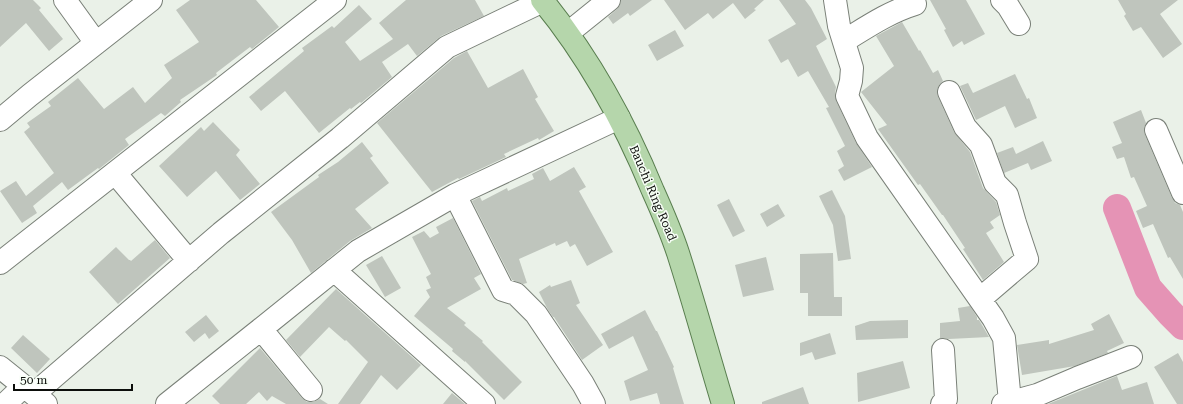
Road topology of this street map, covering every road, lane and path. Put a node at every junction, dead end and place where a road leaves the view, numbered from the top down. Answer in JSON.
{"nodes":[{"id":1,"x":66,"y":0,"type":"edge"},
{"id":2,"x":151,"y":0,"type":"edge"},
{"id":3,"x":335,"y":0,"type":"edge"},
{"id":4,"x":609,"y":0,"type":"edge"},
{"id":5,"x":835,"y":0,"type":"edge"},
{"id":6,"x":1002,"y":0,"type":"edge"},
{"id":7,"x":543,"y":1,"type":"edge"},
{"id":8,"x":914,"y":4,"type":"dead end"},
{"id":9,"x":1019,"y":24,"type":"dead end"},
{"id":10,"x":568,"y":33,"type":"junction"},
{"id":11,"x":844,"y":42,"type":"junction"},
{"id":12,"x":96,"y":43,"type":"junction"},
{"id":13,"x":949,"y":92,"type":"dead end"},
{"id":14,"x":619,"y":118,"type":"junction"},
{"id":15,"x":0,"y":120,"type":"edge"},
{"id":16,"x":1156,"y":130,"type":"dead end"},
{"id":17,"x":116,"y":174,"type":"junction"},
{"id":18,"x":1183,"y":192,"type":"edge"},
{"id":19,"x":455,"y":195,"type":"junction"},
{"id":20,"x":189,"y":261,"type":"junction"},
{"id":21,"x":0,"y":264,"type":"edge"},
{"id":22,"x":334,"y":270,"type":"junction"},
{"id":23,"x":980,"y":299,"type":"junction"},
{"id":24,"x":261,"y":330,"type":"junction"},
{"id":25,"x":943,"y":350,"type":"dead end"},
{"id":26,"x":1131,"y":357,"type":"dead end"},
{"id":27,"x":0,"y":367,"type":"edge"},
{"id":28,"x":311,"y":390,"type":"dead end"},
{"id":29,"x":35,"y":395,"type":"edge"},
{"id":30,"x":1007,"y":403,"type":"edge"},
{"id":31,"x":5,"y":404,"type":"edge"},
{"id":32,"x":168,"y":404,"type":"edge"},
{"id":33,"x":484,"y":404,"type":"edge"},
{"id":34,"x":594,"y":404,"type":"edge"},
{"id":35,"x":723,"y":404,"type":"edge"},
{"id":36,"x":942,"y":404,"type":"edge"}],
"edges":[{"from":1,"to":12,"type":"street"},
{"from":2,"to":12,"type":"street"},
{"from":3,"to":17,"type":"street"},
{"from":4,"to":10,"type":"street"},
{"from":5,"to":11,"type":"street"},
{"from":6,"to":9,"type":"street"},
{"from":7,"to":10,"type":"main road","name":"Bauchi Ring Road"},
{"from":7,"to":20,"type":"street"},
{"from":8,"to":11,"type":"street"},
{"from":10,"to":14,"type":"main road","name":"Bauchi Ring Road"},
{"from":11,"to":23,"type":"street"},
{"from":12,"to":15,"type":"street"},
{"from":13,"to":23,"type":"street"},
{"from":14,"to":19,"type":"street"},
{"from":14,"to":35,"type":"main road","name":"Bauchi Ring Road"},
{"from":16,"to":18,"type":"street"},
{"from":17,"to":20,"type":"street"},
{"from":17,"to":21,"type":"street"},
{"from":19,"to":22,"type":"street"},
{"from":19,"to":34,"type":"street"},
{"from":20,"to":29,"type":"street"},
{"from":22,"to":24,"type":"street"},
{"from":22,"to":33,"type":"street"},
{"from":23,"to":30,"type":"street"},
{"from":24,"to":28,"type":"street"},
{"from":24,"to":32,"type":"street"},
{"from":25,"to":36,"type":"street"},
{"from":26,"to":30,"type":"street"},
{"from":27,"to":29,"type":"street"},
{"from":29,"to":31,"type":"street"}]}
